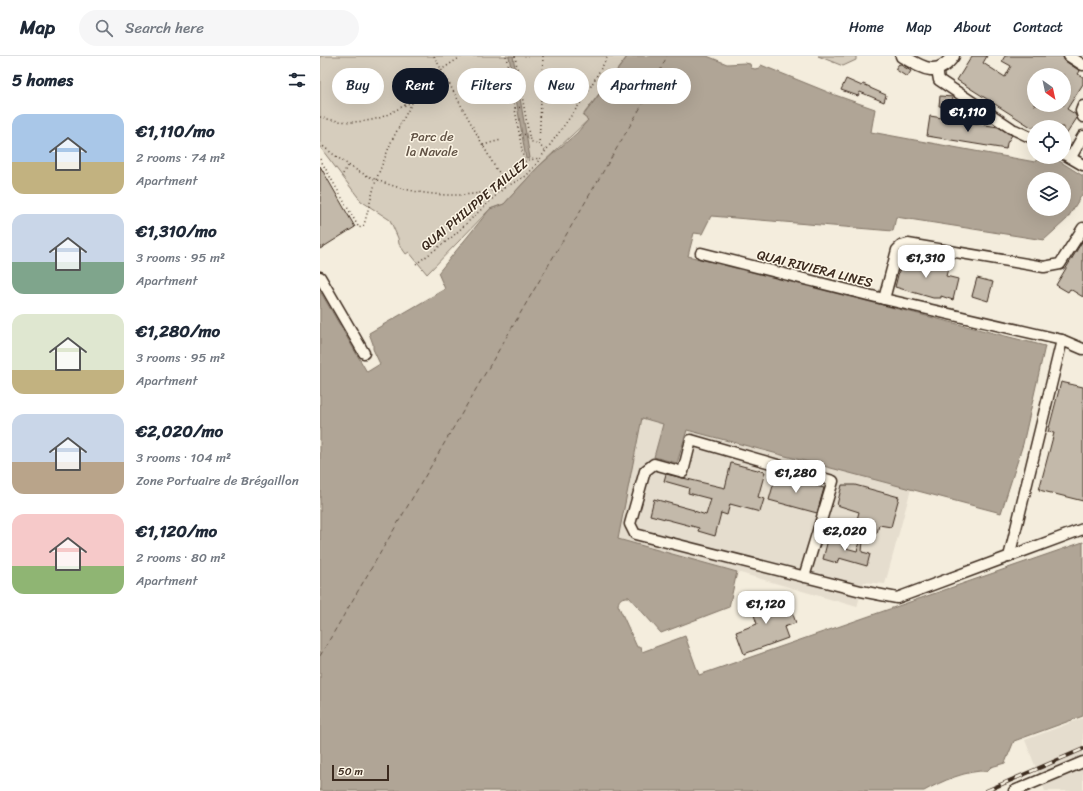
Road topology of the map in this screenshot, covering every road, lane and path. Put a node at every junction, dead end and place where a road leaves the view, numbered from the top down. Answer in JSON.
{"nodes":[{"id":1,"x":434,"y":56,"type":"edge"},
{"id":2,"x":462,"y":56,"type":"edge"},
{"id":3,"x":506,"y":56,"type":"edge"},
{"id":4,"x":515,"y":56,"type":"edge"},
{"id":5,"x":543,"y":56,"type":"edge"},
{"id":6,"x":608,"y":56,"type":"edge"},
{"id":7,"x":902,"y":56,"type":"edge"},
{"id":8,"x":953,"y":56,"type":"edge"},
{"id":9,"x":1069,"y":56,"type":"edge"},
{"id":10,"x":1083,"y":65,"type":"edge"},
{"id":11,"x":441,"y":68,"type":"edge"},
{"id":12,"x":445,"y":68,"type":"edge"},
{"id":13,"x":508,"y":68,"type":"edge"},
{"id":14,"x":517,"y":68,"type":"edge"},
{"id":15,"x":937,"y":69,"type":"junction"},
{"id":16,"x":449,"y":83,"type":"edge"},
{"id":17,"x":408,"y":104,"type":"edge"},
{"id":18,"x":412,"y":104,"type":"edge"},
{"id":19,"x":514,"y":104,"type":"edge"},
{"id":20,"x":523,"y":104,"type":"edge"},
{"id":21,"x":1083,"y":106,"type":"edge"},
{"id":22,"x":523,"y":107,"type":"junction"},
{"id":23,"x":515,"y":108,"type":"junction"},
{"id":24,"x":320,"y":117,"type":"edge"},
{"id":25,"x":1083,"y":117,"type":"edge"},
{"id":26,"x":528,"y":134,"type":"junction"},
{"id":27,"x":520,"y":135,"type":"junction"},
{"id":28,"x":1027,"y":136,"type":"edge"},
{"id":29,"x":1083,"y":136,"type":"edge"},
{"id":30,"x":501,"y":140,"type":"dead end"},
{"id":31,"x":320,"y":144,"type":"edge"},
{"id":32,"x":483,"y":145,"type":"junction"},
{"id":33,"x":539,"y":145,"type":"junction"},
{"id":34,"x":1071,"y":150,"type":"edge"},
{"id":35,"x":546,"y":151,"type":"junction"},
{"id":36,"x":540,"y":158,"type":"junction"},
{"id":37,"x":1071,"y":158,"type":"edge"},
{"id":38,"x":320,"y":160,"type":"edge"},
{"id":39,"x":524,"y":162,"type":"junction"},
{"id":40,"x":348,"y":165,"type":"junction"},
{"id":41,"x":1083,"y":165,"type":"edge"},
{"id":42,"x":343,"y":174,"type":"dead end"},
{"id":43,"x":505,"y":178,"type":"junction"},
{"id":44,"x":376,"y":180,"type":"junction"},
{"id":45,"x":504,"y":188,"type":"junction"},
{"id":46,"x":1083,"y":228,"type":"edge"},
{"id":47,"x":701,"y":253,"type":"dead end"},
{"id":48,"x":416,"y":264,"type":"dead end"},
{"id":49,"x":320,"y":277,"type":"edge"},
{"id":50,"x":884,"y":299,"type":"junction"},
{"id":51,"x":1062,"y":340,"type":"junction"},
{"id":52,"x":1083,"y":349,"type":"edge"},
{"id":53,"x":364,"y":353,"type":"dead end"},
{"id":54,"x":1083,"y":529,"type":"edge"},
{"id":55,"x":1009,"y":557,"type":"junction"},
{"id":56,"x":804,"y":577,"type":"junction"},
{"id":57,"x":1083,"y":762,"type":"edge"},
{"id":58,"x":1014,"y":791,"type":"edge"}],
"edges":[{"from":1,"to":11,"type":"path"},
{"from":2,"to":12,"type":"path"},
{"from":3,"to":13,"type":"path"},
{"from":4,"to":14,"type":"path"},
{"from":5,"to":33,"type":"path"},
{"from":6,"to":35,"type":"path","name":"QUAI PHILIPPE TAILLEZ"},
{"from":7,"to":15,"type":"main road"},
{"from":8,"to":15,"type":"main road"},
{"from":9,"to":10,"type":"street"},
{"from":15,"to":28,"type":"street"},
{"from":16,"to":32,"type":"path"},
{"from":17,"to":24,"type":"path"},
{"from":18,"to":44,"type":"path"},
{"from":19,"to":23,"type":"path"},
{"from":20,"to":22,"type":"path"},
{"from":21,"to":25,"type":"street"},
{"from":22,"to":23,"type":"path"},
{"from":22,"to":26,"type":"path"},
{"from":23,"to":27,"type":"path"},
{"from":26,"to":27,"type":"path"},
{"from":26,"to":33,"type":"path"},
{"from":27,"to":39,"type":"path"},
{"from":29,"to":34,"type":"street"},
{"from":30,"to":32,"type":"path"},
{"from":31,"to":40,"type":"path"},
{"from":32,"to":43,"type":"path"},
{"from":33,"to":35,"type":"path"},
{"from":35,"to":36,"type":"path","name":"QUAI PHILIPPE TAILLEZ"},
{"from":36,"to":39,"type":"path"},
{"from":36,"to":45,"type":"path","name":"QUAI PHILIPPE TAILLEZ"},
{"from":37,"to":41,"type":"street"},
{"from":38,"to":44,"type":"path"},
{"from":39,"to":43,"type":"path"},
{"from":40,"to":42,"type":"path"},
{"from":40,"to":44,"type":"path"},
{"from":43,"to":45,"type":"path"},
{"from":44,"to":45,"type":"path"},
{"from":45,"to":48,"type":"path","name":"QUAI PHILIPPE TAILLEZ"},
{"from":46,"to":50,"type":"street"},
{"from":47,"to":50,"type":"street","name":"QUAI RIVIERA LINES"},
{"from":49,"to":53,"type":"street"},
{"from":50,"to":51,"type":"street","name":"QUAI RIVIERA LINES"},
{"from":51,"to":52,"type":"street","name":"QUAI RIVIERA LINES"},
{"from":51,"to":55,"type":"street"},
{"from":54,"to":55,"type":"street"},
{"from":55,"to":56,"type":"street"},
{"from":56,"to":56,"type":"street"},
{"from":57,"to":58,"type":"street"}]}
